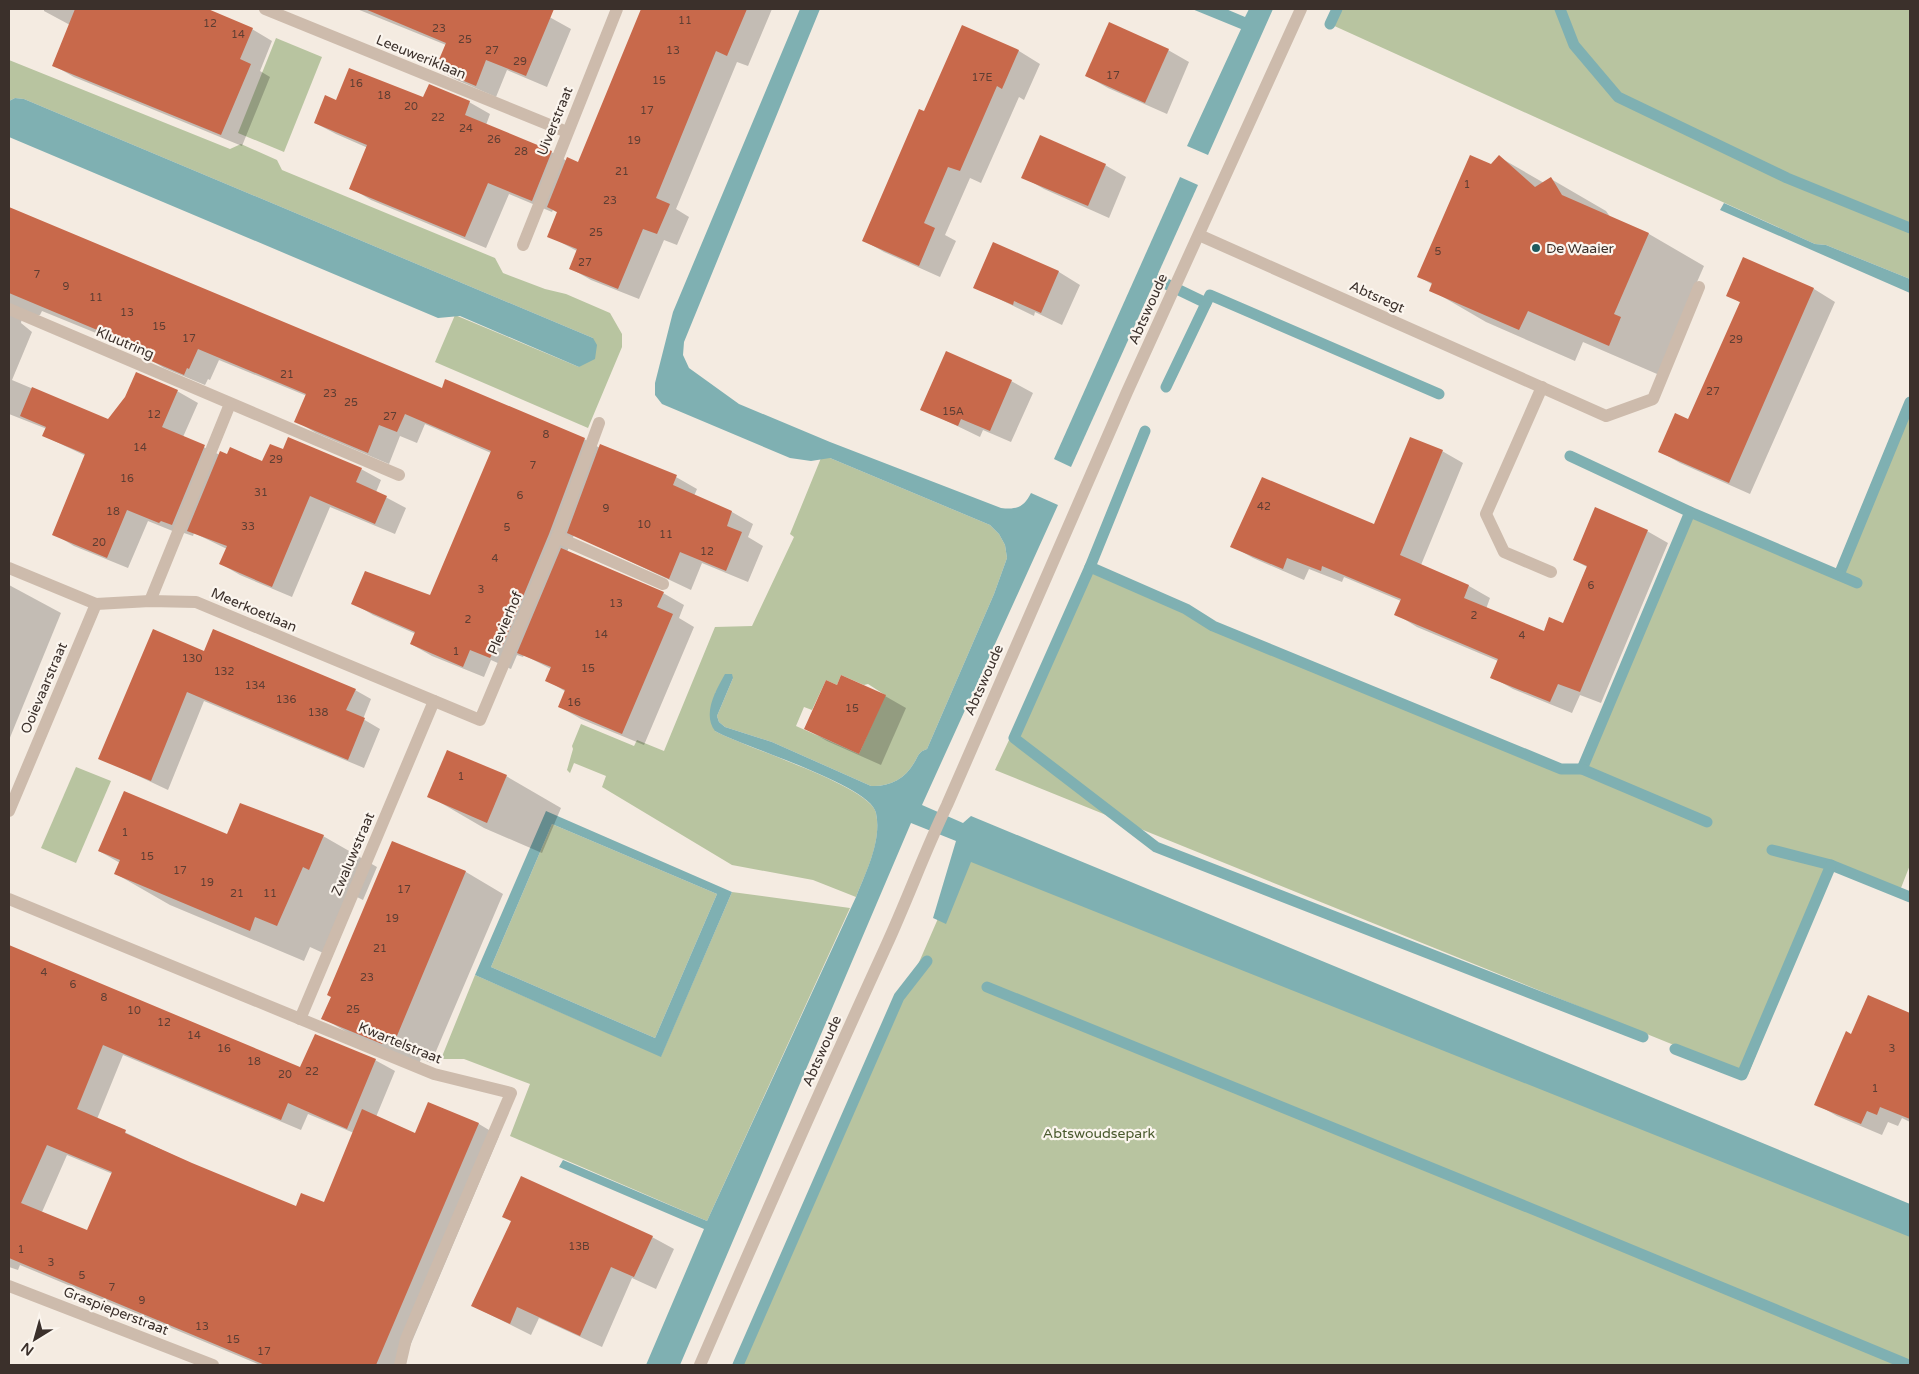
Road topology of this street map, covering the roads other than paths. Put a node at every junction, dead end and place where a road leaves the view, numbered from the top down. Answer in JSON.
{"nodes":[{"id":1,"x":265,"y":9,"type":"edge"},
{"id":2,"x":617,"y":9,"type":"edge"},
{"id":3,"x":1301,"y":9,"type":"edge"},
{"id":4,"x":567,"y":132,"type":"junction"},
{"id":5,"x":1199,"y":235,"type":"junction"},
{"id":6,"x":522,"y":245,"type":"dead end"},
{"id":7,"x":1700,"y":287,"type":"dead end"},
{"id":8,"x":9,"y":309,"type":"edge"},
{"id":9,"x":1542,"y":387,"type":"junction"},
{"id":10,"x":230,"y":404,"type":"junction"},
{"id":11,"x":599,"y":423,"type":"dead end"},
{"id":12,"x":399,"y":475,"type":"dead end"},
{"id":13,"x":557,"y":537,"type":"junction"},
{"id":14,"x":9,"y":568,"type":"edge"},
{"id":15,"x":1551,"y":572,"type":"dead end"},
{"id":16,"x":663,"y":584,"type":"dead end"},
{"id":17,"x":150,"y":601,"type":"junction"},
{"id":18,"x":96,"y":604,"type":"junction"},
{"id":19,"x":434,"y":701,"type":"junction"},
{"id":20,"x":480,"y":720,"type":"joint"},
{"id":21,"x":9,"y":811,"type":"edge"},
{"id":22,"x":9,"y":898,"type":"edge"},
{"id":23,"x":300,"y":1019,"type":"junction"},
{"id":24,"x":9,"y":1286,"type":"edge"},
{"id":25,"x":212,"y":1365,"type":"edge"},
{"id":26,"x":400,"y":1365,"type":"edge"},
{"id":27,"x":700,"y":1365,"type":"edge"}],
"edges":[{"from":1,"to":4,"type":"street","name":"Leeuweriklaan"},
{"from":2,"to":4,"type":"street","name":"Uiverstraat"},
{"from":3,"to":5,"type":"street","name":"Abtswoude"},
{"from":4,"to":6,"type":"street","name":"Uiverstraat"},
{"from":5,"to":9,"type":"street","name":"Abtsregt"},
{"from":5,"to":27,"type":"street","name":"Abtswoude"},
{"from":7,"to":9,"type":"street","name":"Abtsregt"},
{"from":8,"to":10,"type":"street","name":"Kluutring"},
{"from":9,"to":15,"type":"street"},
{"from":10,"to":12,"type":"street","name":"Kluutring"},
{"from":10,"to":17,"type":"street"},
{"from":11,"to":13,"type":"street","name":"Plevierhof"},
{"from":13,"to":16,"type":"street"},
{"from":13,"to":20,"type":"street","name":"Plevierhof"},
{"from":14,"to":18,"type":"street","name":"Meerkoetlaan"},
{"from":17,"to":18,"type":"street","name":"Meerkoetlaan"},
{"from":17,"to":19,"type":"street","name":"Meerkoetlaan"},
{"from":18,"to":21,"type":"street","name":"Ooievaarstraat"},
{"from":19,"to":20,"type":"street","name":"Meerkoetlaan"},
{"from":19,"to":23,"type":"street","name":"Zwaluwstraat"},
{"from":22,"to":23,"type":"street","name":"Kwartelstraat"},
{"from":23,"to":26,"type":"street","name":"Kwartelstraat"},
{"from":24,"to":25,"type":"street","name":"Graspieperstraat"}]}
